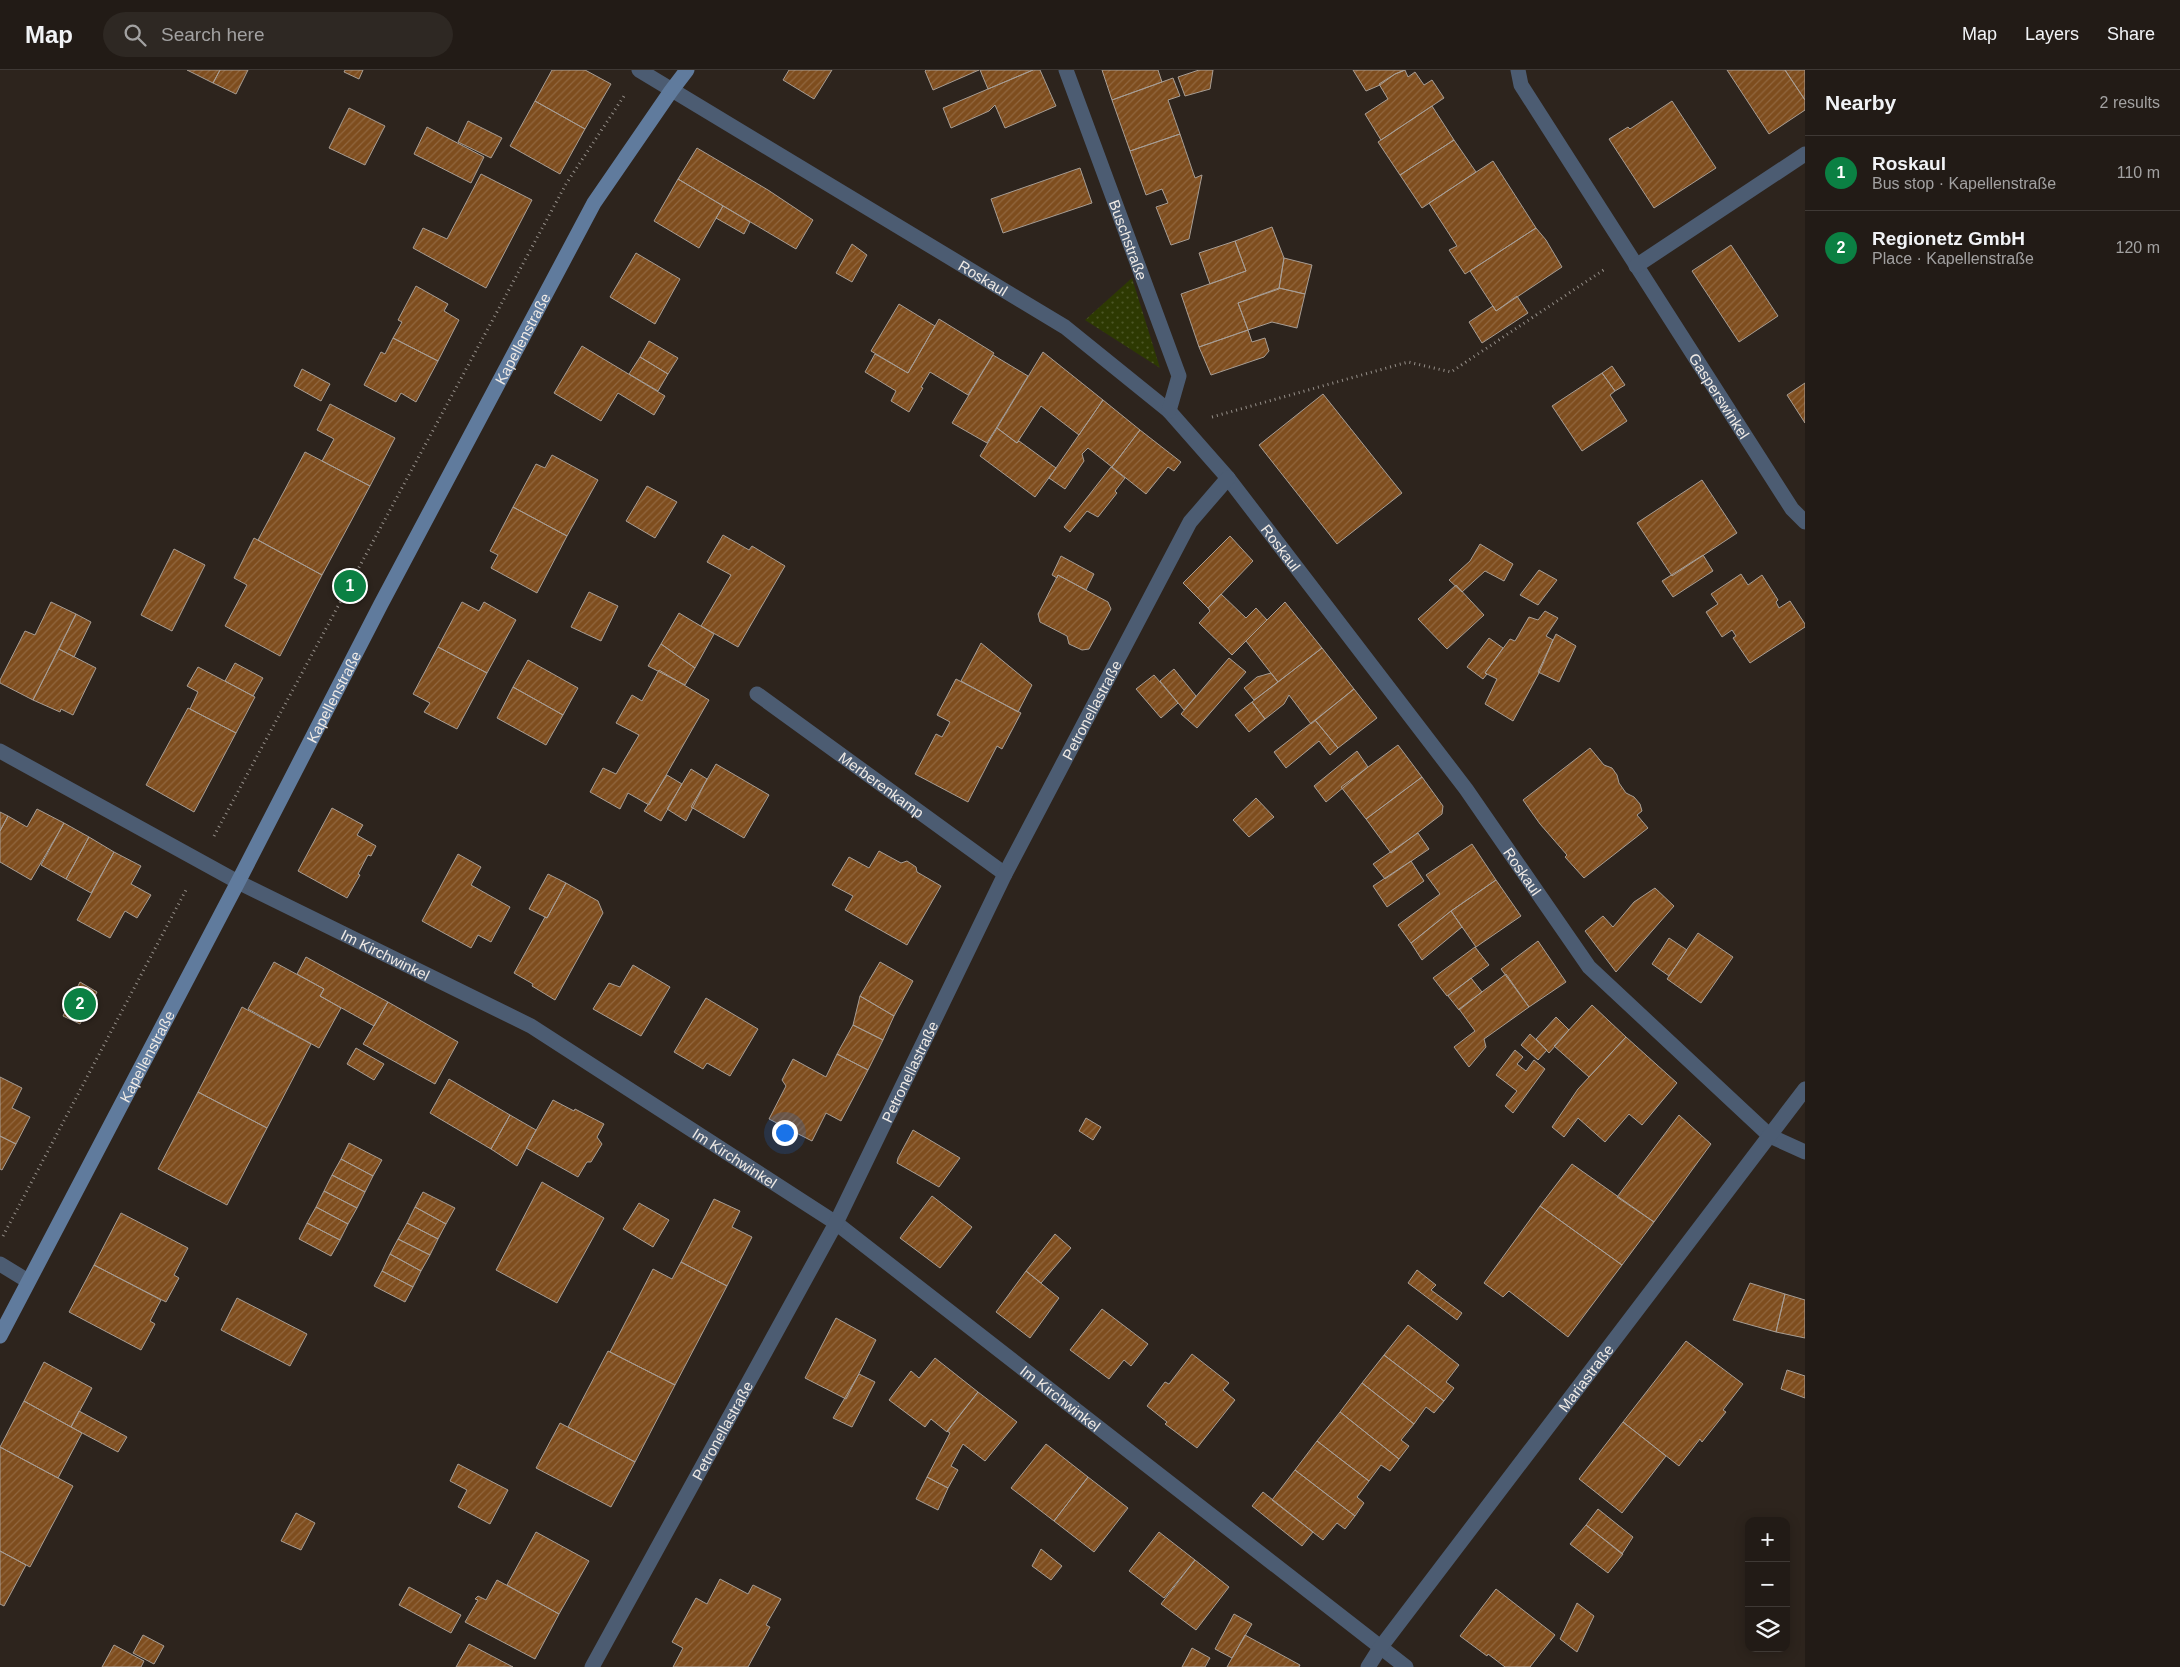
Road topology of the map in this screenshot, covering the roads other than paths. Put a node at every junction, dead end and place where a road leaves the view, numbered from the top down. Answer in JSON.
{"nodes":[{"id":1,"x":640,"y":70,"type":"edge"},
{"id":2,"x":687,"y":70,"type":"edge"},
{"id":3,"x":1066,"y":70,"type":"edge"},
{"id":4,"x":1518,"y":70,"type":"edge"},
{"id":5,"x":671,"y":91,"type":"junction"},
{"id":6,"x":1805,"y":154,"type":"edge"},
{"id":7,"x":1636,"y":266,"type":"junction"},
{"id":8,"x":1169,"y":411,"type":"junction"},
{"id":9,"x":1228,"y":478,"type":"junction"},
{"id":10,"x":1805,"y":522,"type":"edge"},
{"id":11,"x":757,"y":694,"type":"dead end"},
{"id":12,"x":0,"y":751,"type":"edge"},
{"id":13,"x":1005,"y":874,"type":"junction"},
{"id":14,"x":238,"y":882,"type":"junction"},
{"id":15,"x":1805,"y":1090,"type":"edge"},
{"id":16,"x":1770,"y":1136,"type":"junction"},
{"id":17,"x":1805,"y":1152,"type":"edge"},
{"id":18,"x":836,"y":1224,"type":"junction"},
{"id":19,"x":0,"y":1264,"type":"edge"},
{"id":20,"x":28,"y":1281,"type":"junction"},
{"id":21,"x":0,"y":1336,"type":"edge"},
{"id":22,"x":1380,"y":1648,"type":"junction"},
{"id":23,"x":592,"y":1667,"type":"edge"},
{"id":24,"x":1368,"y":1667,"type":"edge"},
{"id":25,"x":1406,"y":1667,"type":"edge"}],
"edges":[{"from":1,"to":5,"type":"street","name":"Roskaul"},
{"from":2,"to":5,"type":"street","name":"Kapellenstraße"},
{"from":3,"to":8,"type":"street","name":"Buschstraße"},
{"from":4,"to":7,"type":"street","name":"Gasperswinkel"},
{"from":5,"to":8,"type":"street","name":"Roskaul"},
{"from":5,"to":14,"type":"street","name":"Kapellenstraße"},
{"from":6,"to":7,"type":"street"},
{"from":7,"to":10,"type":"street","name":"Gasperswinkel"},
{"from":8,"to":9,"type":"street","name":"Roskaul"},
{"from":9,"to":13,"type":"street","name":"Petronellastraße"},
{"from":9,"to":16,"type":"street","name":"Roskaul"},
{"from":11,"to":13,"type":"street","name":"Merberenkamp"},
{"from":12,"to":14,"type":"street","name":"Im Kirchwinkel"},
{"from":13,"to":18,"type":"street","name":"Petronellastraße"},
{"from":14,"to":18,"type":"street","name":"Im Kirchwinkel"},
{"from":14,"to":20,"type":"street","name":"Kapellenstraße"},
{"from":15,"to":16,"type":"street","name":"Mariastraße"},
{"from":16,"to":17,"type":"street","name":"Roskaul"},
{"from":16,"to":22,"type":"street","name":"Mariastraße"},
{"from":18,"to":22,"type":"street","name":"Im Kirchwinkel"},
{"from":18,"to":23,"type":"street","name":"Petronellastraße"},
{"from":19,"to":20,"type":"street"},
{"from":20,"to":21,"type":"street","name":"Kapellenstraße"},
{"from":22,"to":24,"type":"street","name":"Mariastraße"},
{"from":22,"to":25,"type":"street","name":"Im Kirchwinkel"}]}
